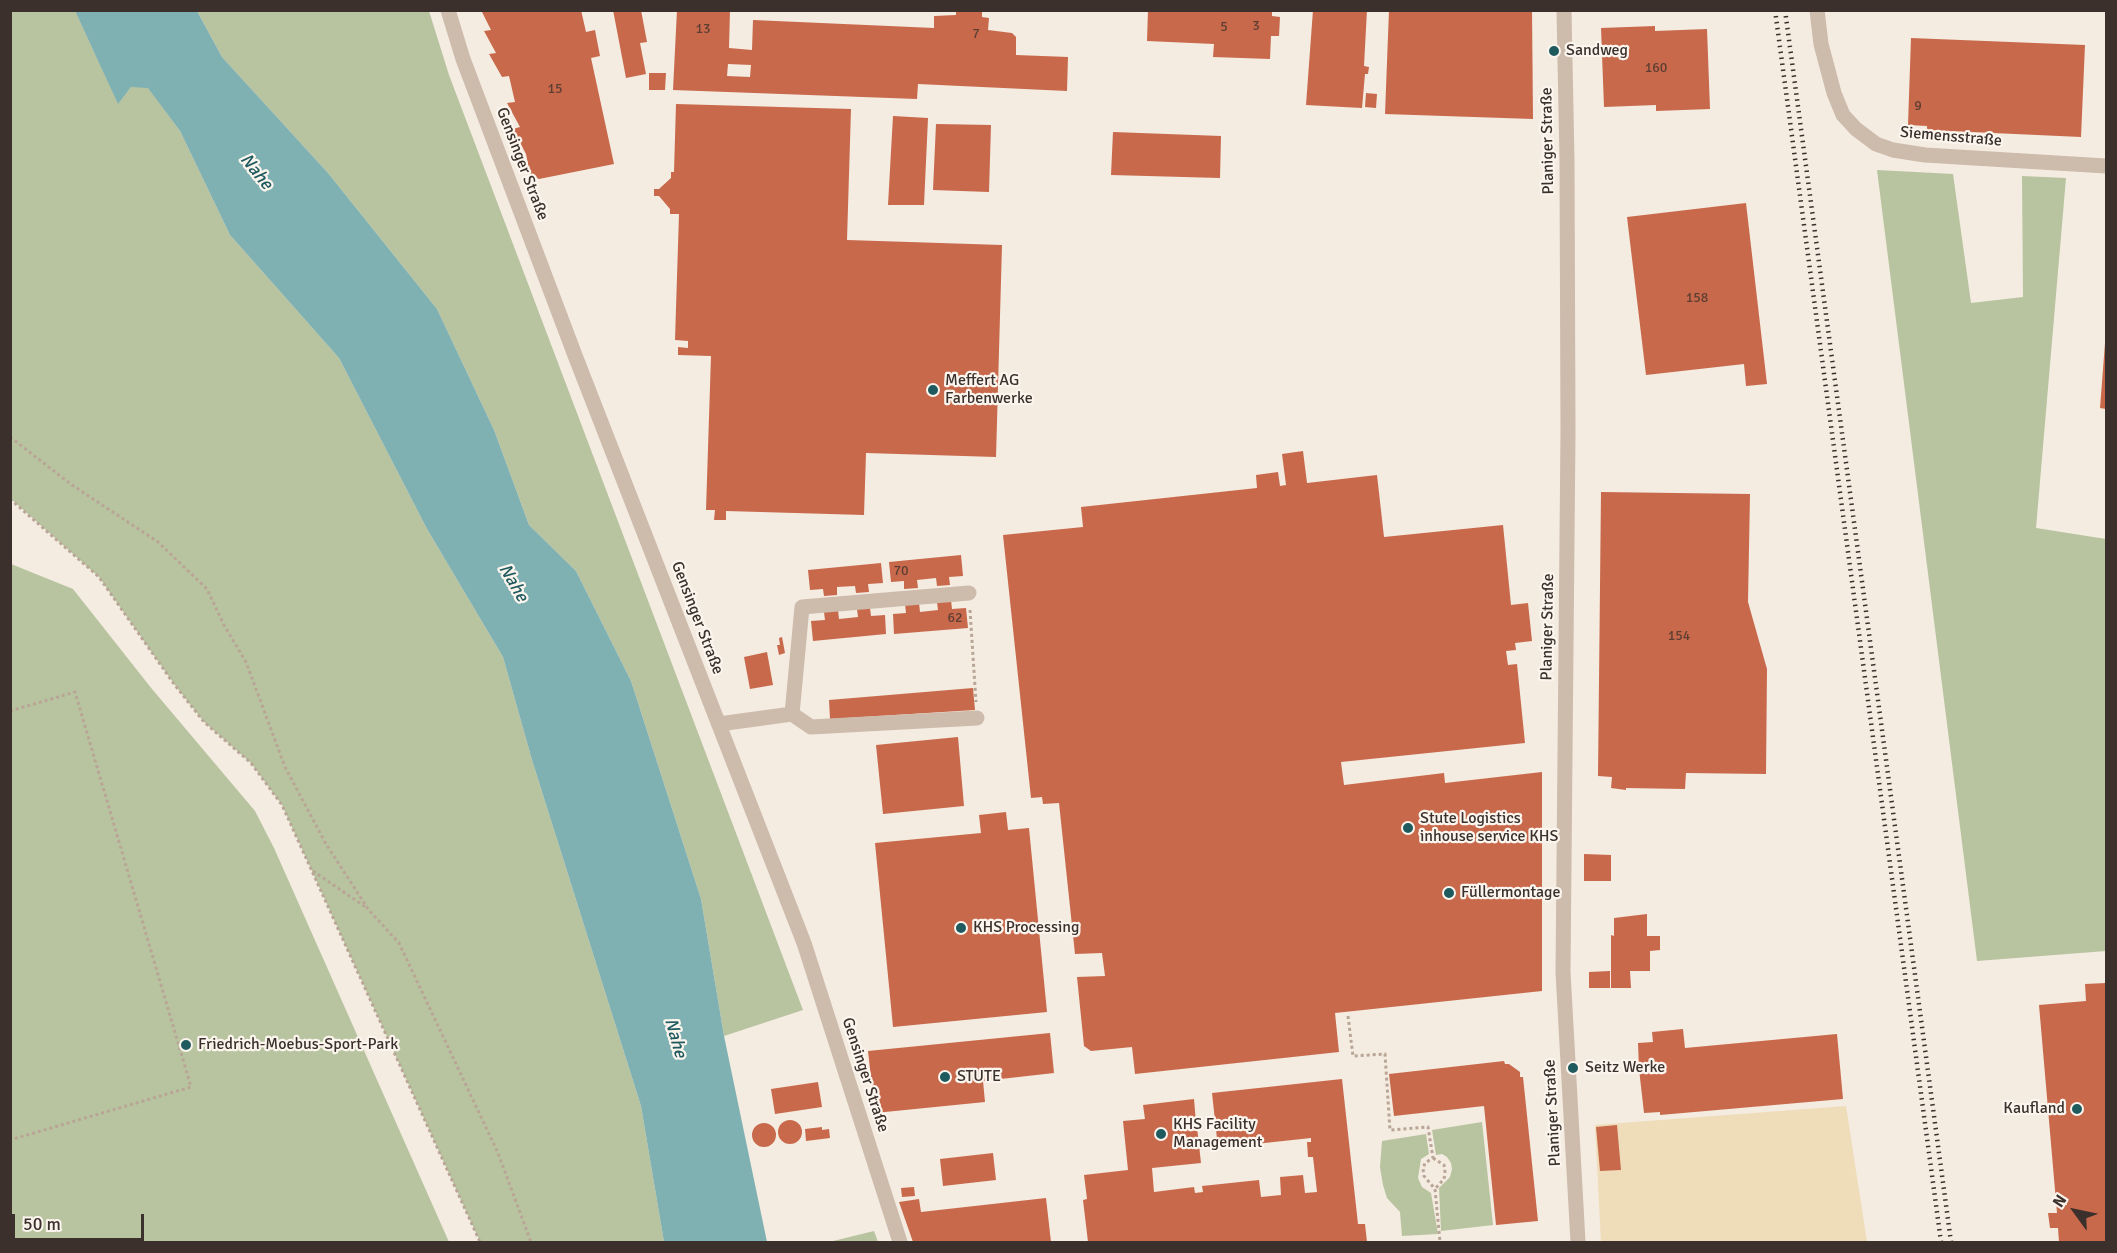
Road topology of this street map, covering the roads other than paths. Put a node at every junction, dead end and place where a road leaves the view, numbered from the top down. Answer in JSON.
{"nodes":[{"id":1,"x":448,"y":10,"type":"edge"},
{"id":2,"x":1564,"y":10,"type":"edge"},
{"id":3,"x":1817,"y":10,"type":"edge"},
{"id":4,"x":2106,"y":166,"type":"edge"},
{"id":5,"x":969,"y":593,"type":"road end"},
{"id":6,"x":792,"y":714,"type":"junction"},
{"id":7,"x":977,"y":718,"type":"road end"},
{"id":8,"x":719,"y":724,"type":"junction"},
{"id":9,"x":900,"y":1242,"type":"edge"},
{"id":10,"x":1578,"y":1242,"type":"edge"}],
"edges":[{"from":1,"to":8,"type":"street","name":"Gensinger Straße"},
{"from":2,"to":10,"type":"street","name":"Planiger Straße"},
{"from":3,"to":4,"type":"street","name":"Siemensstraße"},
{"from":5,"to":6,"type":"street"},
{"from":6,"to":7,"type":"street"},
{"from":6,"to":8,"type":"street"},
{"from":8,"to":9,"type":"street","name":"Gensinger Straße"}]}
